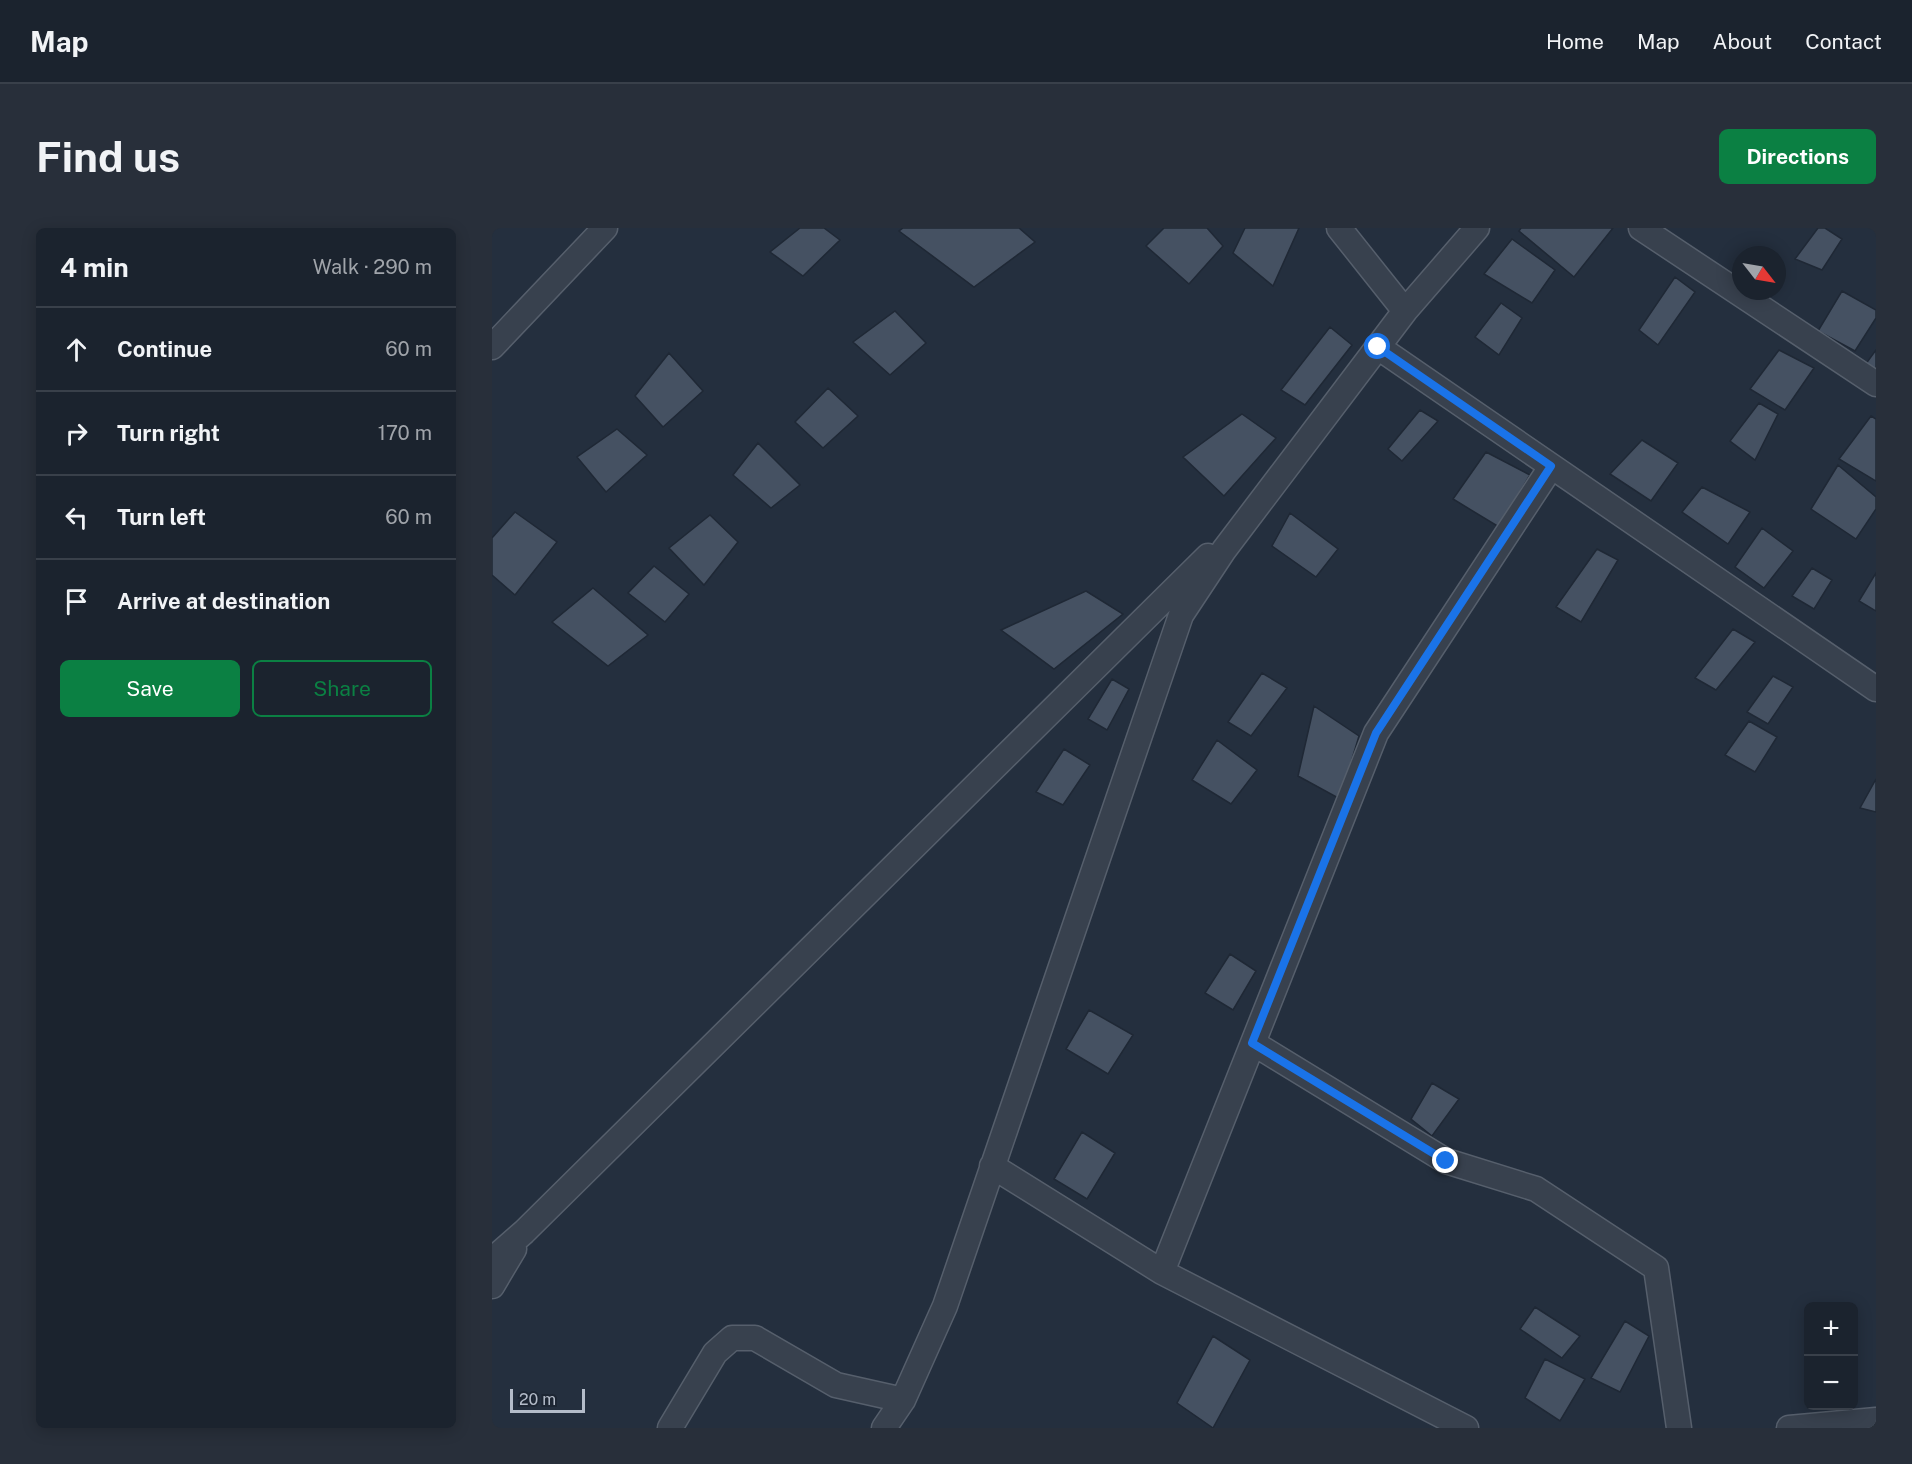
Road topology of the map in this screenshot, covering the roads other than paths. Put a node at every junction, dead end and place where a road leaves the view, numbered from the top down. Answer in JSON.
{"nodes":[{"id":1,"x":605,"y":228,"type":"edge"},
{"id":2,"x":1339,"y":228,"type":"edge"},
{"id":3,"x":1477,"y":228,"type":"edge"},
{"id":4,"x":1641,"y":228,"type":"edge"},
{"id":5,"x":1405,"y":311,"type":"junction"},
{"id":6,"x":492,"y":346,"type":"edge"},
{"id":7,"x":1378,"y":347,"type":"junction"},
{"id":8,"x":1876,"y":384,"type":"edge"},
{"id":9,"x":1551,"y":466,"type":"junction"},
{"id":10,"x":1252,"y":512,"type":"junction"},
{"id":11,"x":1876,"y":689,"type":"edge"},
{"id":12,"x":1252,"y":1043,"type":"junction"},
{"id":13,"x":993,"y":1166,"type":"junction"},
{"id":14,"x":524,"y":1232,"type":"junction"},
{"id":15,"x":492,"y":1260,"type":"edge"},
{"id":16,"x":1162,"y":1272,"type":"junction"},
{"id":17,"x":492,"y":1286,"type":"edge"},
{"id":18,"x":903,"y":1400,"type":"junction"},
{"id":19,"x":1876,"y":1420,"type":"edge"},
{"id":20,"x":670,"y":1428,"type":"edge"},
{"id":21,"x":884,"y":1428,"type":"edge"},
{"id":22,"x":1466,"y":1428,"type":"edge"},
{"id":23,"x":1678,"y":1428,"type":"edge"},
{"id":24,"x":1789,"y":1428,"type":"edge"}],
"edges":[{"from":1,"to":6,"type":"street"},
{"from":2,"to":5,"type":"street"},
{"from":3,"to":5,"type":"street"},
{"from":4,"to":8,"type":"street"},
{"from":5,"to":7,"type":"street"},
{"from":7,"to":9,"type":"street"},
{"from":7,"to":10,"type":"street"},
{"from":9,"to":11,"type":"street"},
{"from":9,"to":12,"type":"street"},
{"from":10,"to":13,"type":"street"},
{"from":10,"to":14,"type":"street"},
{"from":12,"to":16,"type":"street"},
{"from":12,"to":23,"type":"street"},
{"from":13,"to":16,"type":"street"},
{"from":13,"to":18,"type":"street"},
{"from":14,"to":15,"type":"street"},
{"from":14,"to":17,"type":"street"},
{"from":16,"to":22,"type":"street"},
{"from":18,"to":20,"type":"street"},
{"from":18,"to":21,"type":"street"},
{"from":19,"to":24,"type":"street"}]}
